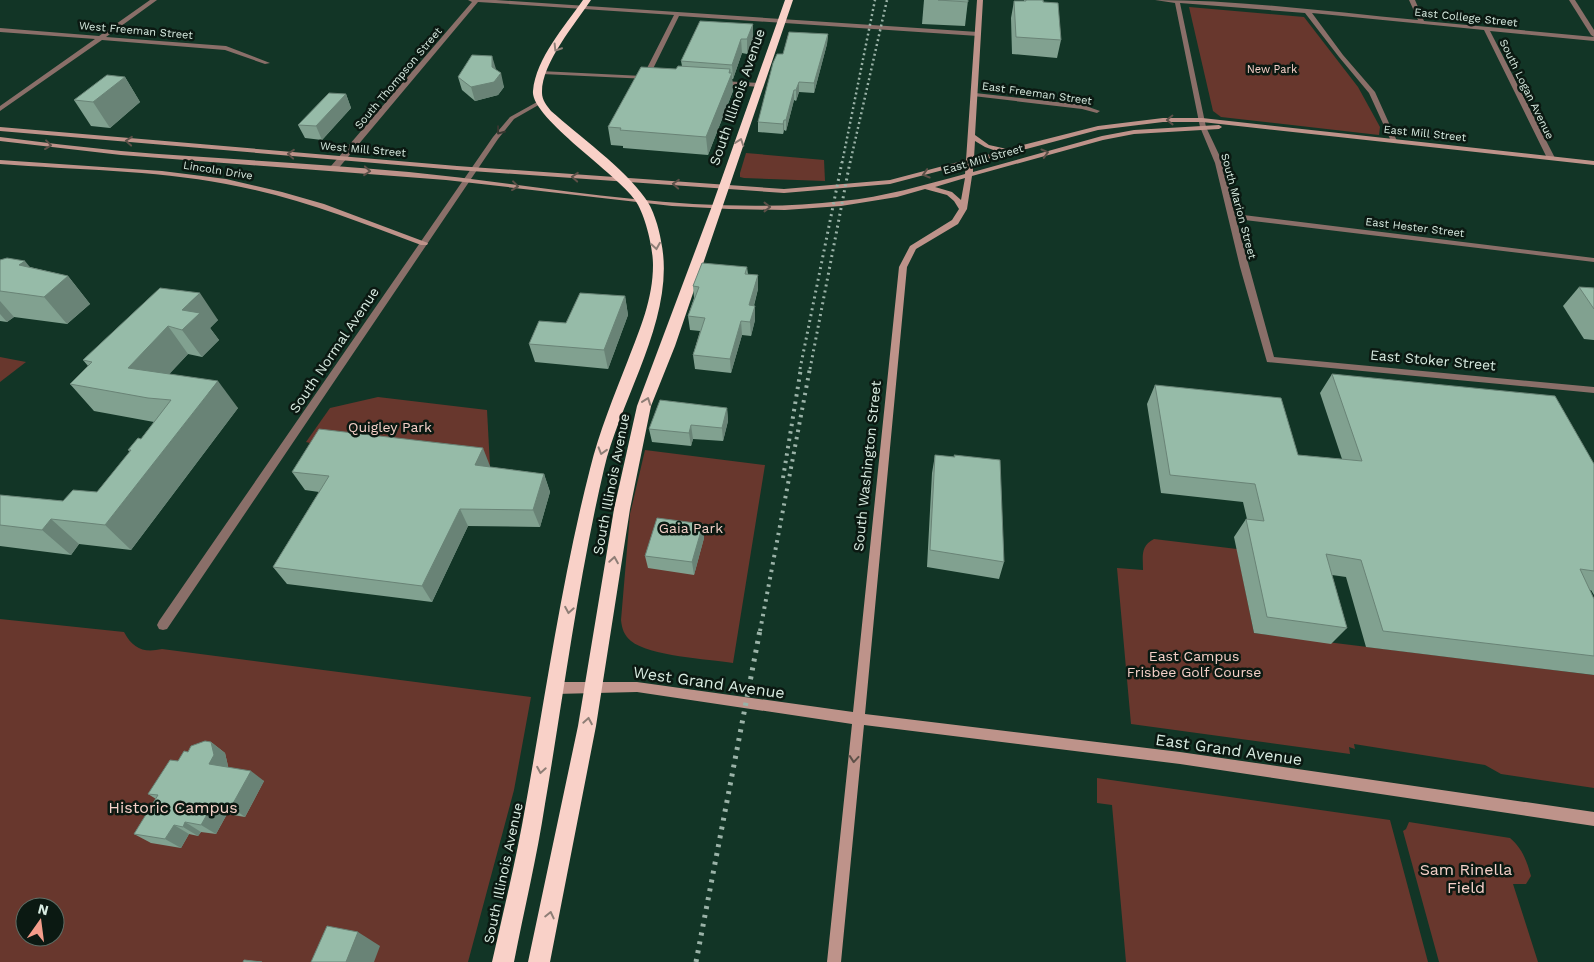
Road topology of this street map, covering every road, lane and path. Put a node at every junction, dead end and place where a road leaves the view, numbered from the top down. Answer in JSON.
{"nodes":[{"id":1,"x":154,"y":0,"type":"edge"},
{"id":2,"x":471,"y":0,"type":"edge"},
{"id":3,"x":477,"y":0,"type":"edge"},
{"id":4,"x":789,"y":0,"type":"edge"},
{"id":5,"x":980,"y":0,"type":"edge"},
{"id":6,"x":1158,"y":0,"type":"edge"},
{"id":7,"x":1412,"y":0,"type":"edge"},
{"id":8,"x":1572,"y":0,"type":"edge"},
{"id":9,"x":1177,"y":1,"type":"edge"},
{"id":10,"x":585,"y":3,"type":"edge"},
{"id":11,"x":1307,"y":11,"type":"junction"},
{"id":12,"x":678,"y":13,"type":"junction"},
{"id":13,"x":782,"y":20,"type":"junction"},
{"id":14,"x":1422,"y":23,"type":"junction"},
{"id":15,"x":1486,"y":29,"type":"junction"},
{"id":16,"x":0,"y":30,"type":"edge"},
{"id":17,"x":978,"y":34,"type":"junction"},
{"id":18,"x":1594,"y":35,"type":"edge"},
{"id":19,"x":102,"y":37,"type":"junction"},
{"id":20,"x":1594,"y":39,"type":"edge"},
{"id":21,"x":267,"y":63,"type":"dead end"},
{"id":22,"x":542,"y":72,"type":"junction"},
{"id":23,"x":645,"y":78,"type":"junction"},
{"id":24,"x":655,"y":79,"type":"edge"},
{"id":25,"x":713,"y":82,"type":"edge"},
{"id":26,"x":760,"y":85,"type":"junction"},
{"id":27,"x":975,"y":95,"type":"junction"},
{"id":28,"x":539,"y":103,"type":"junction"},
{"id":29,"x":0,"y":110,"type":"edge"},
{"id":30,"x":1097,"y":111,"type":"dead end"},
{"id":31,"x":1202,"y":123,"type":"junction"},
{"id":32,"x":0,"y":129,"type":"edge"},
{"id":33,"x":971,"y":136,"type":"junction"},
{"id":34,"x":0,"y":139,"type":"edge"},
{"id":35,"x":1394,"y":141,"type":"junction"},
{"id":36,"x":1006,"y":151,"type":"junction"},
{"id":37,"x":342,"y":158,"type":"junction"},
{"id":38,"x":1550,"y":158,"type":"junction"},
{"id":39,"x":969,"y":160,"type":"junction"},
{"id":40,"x":0,"y":162,"type":"edge"},
{"id":41,"x":1594,"y":163,"type":"edge"},
{"id":42,"x":334,"y":168,"type":"junction"},
{"id":43,"x":473,"y":169,"type":"junction"},
{"id":44,"x":969,"y":174,"type":"junction"},
{"id":45,"x":466,"y":180,"type":"junction"},
{"id":46,"x":623,"y":180,"type":"junction"},
{"id":47,"x":725,"y":188,"type":"junction"},
{"id":48,"x":922,"y":188,"type":"junction"},
{"id":49,"x":641,"y":200,"type":"junction"},
{"id":50,"x":718,"y":206,"type":"junction"},
{"id":51,"x":963,"y":210,"type":"junction"},
{"id":52,"x":1232,"y":216,"type":"junction"},
{"id":53,"x":424,"y":243,"type":"junction"},
{"id":54,"x":1594,"y":260,"type":"edge"},
{"id":55,"x":1270,"y":360,"type":"joint"},
{"id":56,"x":1594,"y":390,"type":"edge"},
{"id":57,"x":164,"y":625,"type":"dead end"},
{"id":58,"x":594,"y":687,"type":"junction"},
{"id":59,"x":555,"y":688,"type":"junction"},
{"id":60,"x":858,"y":719,"type":"junction"},
{"id":61,"x":1594,"y":819,"type":"edge"},
{"id":62,"x":503,"y":962,"type":"edge"},
{"id":63,"x":539,"y":962,"type":"edge"},
{"id":64,"x":834,"y":962,"type":"edge"}],
"edges":[{"from":1,"to":19,"type":"street"},
{"from":2,"to":3,"type":"street"},
{"from":3,"to":10,"type":"street"},
{"from":3,"to":37,"type":"street","name":"South Thompson Street"},
{"from":4,"to":13,"type":"highway","name":"South Illinois Avenue"},
{"from":5,"to":17,"type":"main road"},
{"from":6,"to":9,"type":"street","name":"East College Street"},
{"from":7,"to":14,"type":"street"},
{"from":8,"to":18,"type":"street"},
{"from":9,"to":11,"type":"street","name":"East College Street"},
{"from":9,"to":31,"type":"street","name":"South Marion Street"},
{"from":10,"to":12,"type":"street"},
{"from":10,"to":22,"type":"highway","one_way":true},
{"from":11,"to":14,"type":"street","name":"East College Street"},
{"from":11,"to":35,"type":"street"},
{"from":12,"to":13,"type":"street"},
{"from":12,"to":23,"type":"street"},
{"from":13,"to":17,"type":"street"},
{"from":13,"to":26,"type":"highway","name":"South Illinois Avenue"},
{"from":14,"to":15,"type":"street","name":"East College Street"},
{"from":15,"to":20,"type":"street","name":"East College Street"},
{"from":15,"to":38,"type":"street","name":"South Logan Avenue"},
{"from":16,"to":19,"type":"street","name":"West Freeman Street"},
{"from":17,"to":27,"type":"main road"},
{"from":19,"to":21,"type":"street","name":"West Freeman Street"},
{"from":19,"to":29,"type":"street"},
{"from":22,"to":23,"type":"street"},
{"from":22,"to":28,"type":"highway"},
{"from":23,"to":24,"type":"street"},
{"from":25,"to":26,"type":"street"},
{"from":47,"to":26,"type":"highway","name":"South Illinois Avenue","one_way":true},
{"from":27,"to":30,"type":"street","name":"East Freeman Street"},
{"from":27,"to":33,"type":"main road"},
{"from":28,"to":43,"type":"street","name":"South Normal Avenue","one_way":true},
{"from":28,"to":46,"type":"highway","name":"South Illinois Avenue"},
{"from":31,"to":35,"type":"main road","name":"East Mill Street"},
{"from":31,"to":36,"type":"main road","name":"East Mill Street","one_way":true},
{"from":44,"to":31,"type":"main road","name":"East Mill Street","one_way":true},
{"from":31,"to":52,"type":"street","name":"South Marion Street"},
{"from":37,"to":32,"type":"main road","name":"West Mill Street","one_way":true},
{"from":33,"to":36,"type":"main road"},
{"from":33,"to":39,"type":"main road"},
{"from":34,"to":42,"type":"main road","name":"West Mill Street","one_way":true},
{"from":35,"to":38,"type":"main road","name":"East Mill Street"},
{"from":36,"to":39,"type":"main road","name":"East Mill Street"},
{"from":37,"to":42,"type":"street","name":"South Thompson Street"},
{"from":37,"to":43,"type":"main road","name":"West Mill Street"},
{"from":38,"to":41,"type":"main road","name":"East Mill Street"},
{"from":39,"to":44,"type":"main road"},
{"from":39,"to":47,"type":"main road","name":"East Mill Street","one_way":true},
{"from":40,"to":53,"type":"main road","name":"Lincoln Drive"},
{"from":42,"to":45,"type":"main road","name":"West Mill Street","one_way":true},
{"from":43,"to":45,"type":"street","name":"South Normal Avenue"},
{"from":46,"to":43,"type":"main road","name":"West Mill Street","one_way":true},
{"from":44,"to":48,"type":"main road","name":"East Mill Street"},
{"from":44,"to":51,"type":"main road"},
{"from":45,"to":49,"type":"main road","name":"West Mill Street","one_way":true},
{"from":45,"to":53,"type":"street","name":"South Normal Avenue"},
{"from":47,"to":46,"type":"main road","name":"West Mill Street","one_way":true},
{"from":46,"to":49,"type":"highway","name":"South Illinois Avenue"},
{"from":47,"to":50,"type":"highway","name":"South Illinois Avenue"},
{"from":50,"to":48,"type":"main road","name":"East Mill Street","one_way":true},
{"from":48,"to":51,"type":"main road"},
{"from":49,"to":50,"type":"main road","name":"West Mill Street"},
{"from":49,"to":59,"type":"highway","name":"South Illinois Avenue","one_way":true},
{"from":58,"to":50,"type":"highway","name":"South Illinois Avenue","one_way":true},
{"from":51,"to":60,"type":"main road","name":"South Washington Street"},
{"from":52,"to":54,"type":"street","name":"East Hester Street"},
{"from":52,"to":55,"type":"street","name":"South Marion Street"},
{"from":53,"to":57,"type":"street","name":"South Normal Avenue"},
{"from":55,"to":56,"type":"street","name":"East Stoker Street"},
{"from":58,"to":59,"type":"main road","name":"West Grand Avenue"},
{"from":58,"to":60,"type":"main road","name":"West Grand Avenue"},
{"from":63,"to":58,"type":"highway","name":"South Illinois Avenue","one_way":true},
{"from":59,"to":62,"type":"highway","name":"South Illinois Avenue","one_way":true},
{"from":60,"to":61,"type":"main road","name":"East Grand Avenue"},
{"from":60,"to":64,"type":"main road","name":"South Washington Street","one_way":true}]}
